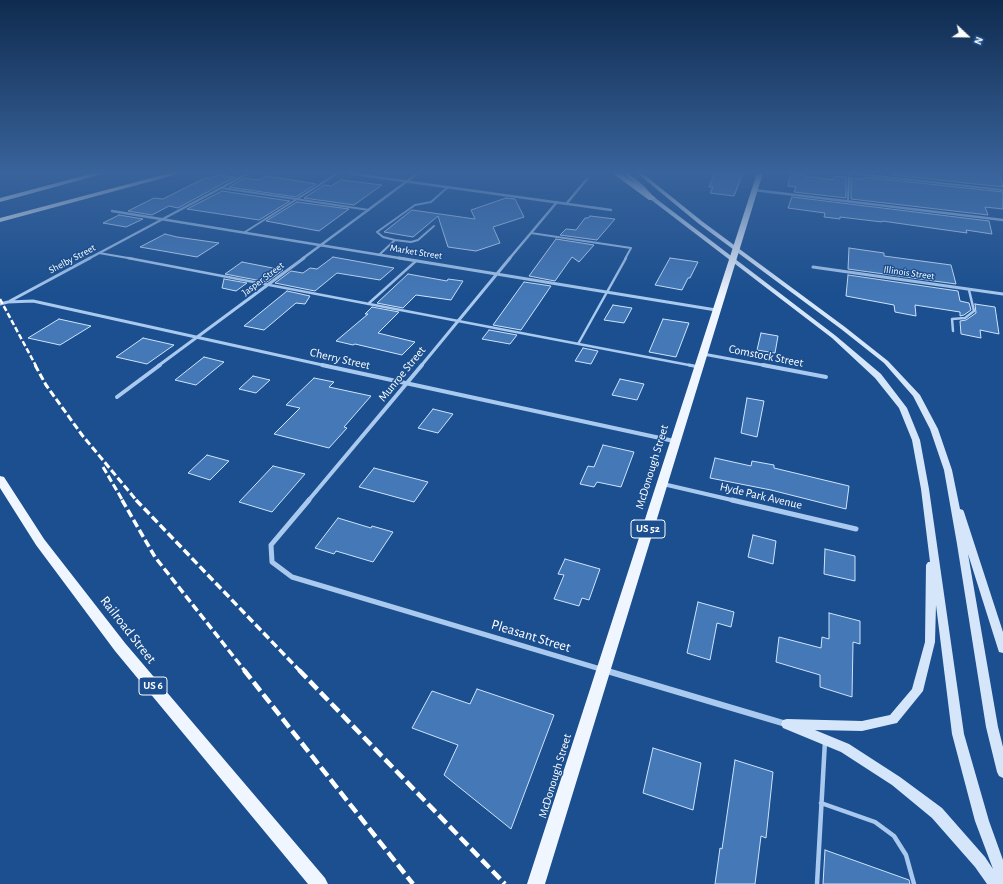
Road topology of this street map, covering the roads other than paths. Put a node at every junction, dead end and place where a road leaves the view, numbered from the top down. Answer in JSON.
{"nodes":[{"id":1,"x":17,"y":214,"type":"edge"},
{"id":2,"x":133,"y":214,"type":"edge"},
{"id":3,"x":172,"y":214,"type":"edge"},
{"id":4,"x":273,"y":214,"type":"edge"},
{"id":5,"x":363,"y":214,"type":"edge"},
{"id":6,"x":402,"y":214,"type":"edge"},
{"id":7,"x":547,"y":214,"type":"edge"},
{"id":8,"x":673,"y":214,"type":"edge"},
{"id":9,"x":690,"y":214,"type":"edge"},
{"id":10,"x":746,"y":214,"type":"edge"},
{"id":11,"x":956,"y":214,"type":"edge"},
{"id":12,"x":163,"y":219,"type":"junction"},
{"id":13,"x":0,"y":220,"type":"edge"},
{"id":14,"x":1003,"y":220,"type":"edge"},
{"id":15,"x":434,"y":226,"type":"dead end"},
{"id":16,"x":245,"y":232,"type":"junction"},
{"id":17,"x":531,"y":233,"type":"junction"},
{"id":18,"x":395,"y":240,"type":"junction"},
{"id":19,"x":322,"y":245,"type":"junction"},
{"id":20,"x":99,"y":253,"type":"junction"},
{"id":21,"x":379,"y":255,"type":"junction"},
{"id":22,"x":416,"y":261,"type":"junction"},
{"id":23,"x":813,"y":267,"type":"dead end"},
{"id":24,"x":496,"y":274,"type":"junction"},
{"id":25,"x":269,"y":285,"type":"junction"},
{"id":26,"x":969,"y":290,"type":"junction"},
{"id":27,"x":606,"y":292,"type":"junction"},
{"id":28,"x":1003,"y":294,"type":"edge"},
{"id":29,"x":8,"y":302,"type":"junction"},
{"id":30,"x":0,"y":304,"type":"edge"},
{"id":31,"x":368,"y":304,"type":"junction"},
{"id":32,"x":716,"y":310,"type":"junction"},
{"id":33,"x":458,"y":321,"type":"junction"},
{"id":34,"x":953,"y":331,"type":"dead end"},
{"id":35,"x":198,"y":337,"type":"junction"},
{"id":36,"x":578,"y":344,"type":"junction"},
{"id":37,"x":702,"y":354,"type":"junction"},
{"id":38,"x":698,"y":367,"type":"junction"},
{"id":39,"x":826,"y":377,"type":"dead end"},
{"id":40,"x":407,"y":384,"type":"junction"},
{"id":41,"x":117,"y":397,"type":"dead end"},
{"id":42,"x":675,"y":441,"type":"junction"},
{"id":43,"x":948,"y":470,"type":"junction"},
{"id":44,"x":0,"y":479,"type":"edge"},
{"id":45,"x":662,"y":484,"type":"junction"},
{"id":46,"x":856,"y":529,"type":"dead end"},
{"id":47,"x":931,"y":536,"type":"junction"},
{"id":48,"x":272,"y":562,"type":"joint"},
{"id":49,"x":1003,"y":649,"type":"edge"},
{"id":50,"x":603,"y":670,"type":"junction"},
{"id":51,"x":787,"y":724,"type":"junction"},
{"id":52,"x":825,"y":740,"type":"junction"},
{"id":53,"x":1003,"y":772,"type":"edge"},
{"id":54,"x":821,"y":803,"type":"junction"},
{"id":55,"x":1003,"y":878,"type":"edge"},
{"id":56,"x":319,"y":884,"type":"edge"},
{"id":57,"x":536,"y":884,"type":"edge"},
{"id":58,"x":817,"y":884,"type":"edge"},
{"id":59,"x":914,"y":884,"type":"edge"},
{"id":60,"x":995,"y":884,"type":"edge"}],
"edges":[{"from":1,"to":13,"type":"highway"},
{"from":2,"to":12,"type":"street","name":"Market Street"},
{"from":3,"to":12,"type":"street","name":"Shelby Street"},
{"from":4,"to":16,"type":"lane"},
{"from":5,"to":19,"type":"street","name":"Jasper Street"},
{"from":6,"to":18,"type":"lane"},
{"from":7,"to":17,"type":"street","name":"Munroe Street"},
{"from":8,"to":47,"type":"street"},
{"from":9,"to":43,"type":"street"},
{"from":10,"to":32,"type":"main road","name":"McDonough Street","number":"US 52"},
{"from":11,"to":14,"type":"street"},
{"from":12,"to":16,"type":"street","name":"Market Street"},
{"from":12,"to":20,"type":"street","name":"Shelby Street"},
{"from":15,"to":18,"type":"lane"},
{"from":16,"to":19,"type":"street","name":"Market Street"},
{"from":17,"to":24,"type":"street","name":"Munroe Street"},
{"from":17,"to":27,"type":"lane"},
{"from":18,"to":21,"type":"lane"},
{"from":19,"to":21,"type":"street","name":"Market Street"},
{"from":19,"to":25,"type":"street","name":"Jasper Street"},
{"from":20,"to":25,"type":"lane"},
{"from":20,"to":29,"type":"street","name":"Shelby Street"},
{"from":21,"to":22,"type":"street","name":"Market Street"},
{"from":22,"to":24,"type":"street","name":"Market Street"},
{"from":22,"to":31,"type":"lane"},
{"from":23,"to":26,"type":"street","name":"Illinois Street"},
{"from":24,"to":27,"type":"street","name":"Market Street"},
{"from":24,"to":33,"type":"street","name":"Munroe Street"},
{"from":25,"to":31,"type":"lane"},
{"from":25,"to":35,"type":"street","name":"Jasper Street"},
{"from":26,"to":28,"type":"street","name":"Illinois Street"},
{"from":26,"to":34,"type":"lane"},
{"from":27,"to":32,"type":"street","name":"Market Street"},
{"from":27,"to":36,"type":"lane"},
{"from":29,"to":30,"type":"street","name":"Cherry Street"},
{"from":29,"to":35,"type":"street","name":"Cherry Street"},
{"from":31,"to":33,"type":"lane"},
{"from":32,"to":37,"type":"main road","name":"McDonough Street","number":"US 52"},
{"from":33,"to":36,"type":"lane"},
{"from":33,"to":40,"type":"street","name":"Munroe Street"},
{"from":35,"to":40,"type":"street","name":"Cherry Street"},
{"from":35,"to":41,"type":"street","name":"Jasper Street"},
{"from":36,"to":38,"type":"lane"},
{"from":37,"to":38,"type":"main road","name":"McDonough Street","number":"US 52"},
{"from":37,"to":39,"type":"street","name":"Comstock Street"},
{"from":38,"to":42,"type":"main road","name":"McDonough Street","number":"US 52"},
{"from":40,"to":42,"type":"street","name":"Cherry Street"},
{"from":40,"to":48,"type":"street","name":"Munroe Street"},
{"from":42,"to":45,"type":"main road","name":"McDonough Street","number":"US 52"},
{"from":43,"to":49,"type":"street"},
{"from":43,"to":53,"type":"street"},
{"from":44,"to":56,"type":"main road","name":"Railroad Street","number":"US 6"},
{"from":45,"to":46,"type":"street","name":"Hyde Park Avenue"},
{"from":45,"to":50,"type":"main road","name":"McDonough Street","number":"US 52"},
{"from":47,"to":51,"type":"street"},
{"from":47,"to":55,"type":"street"},
{"from":48,"to":50,"type":"street","name":"Pleasant Street"},
{"from":50,"to":51,"type":"street","name":"Pleasant Street"},
{"from":50,"to":57,"type":"main road","name":"McDonough Street","number":"US 52"},
{"from":51,"to":52,"type":"street"},
{"from":52,"to":54,"type":"lane"},
{"from":52,"to":60,"type":"street"},
{"from":54,"to":58,"type":"lane"},
{"from":54,"to":59,"type":"lane"}]}
